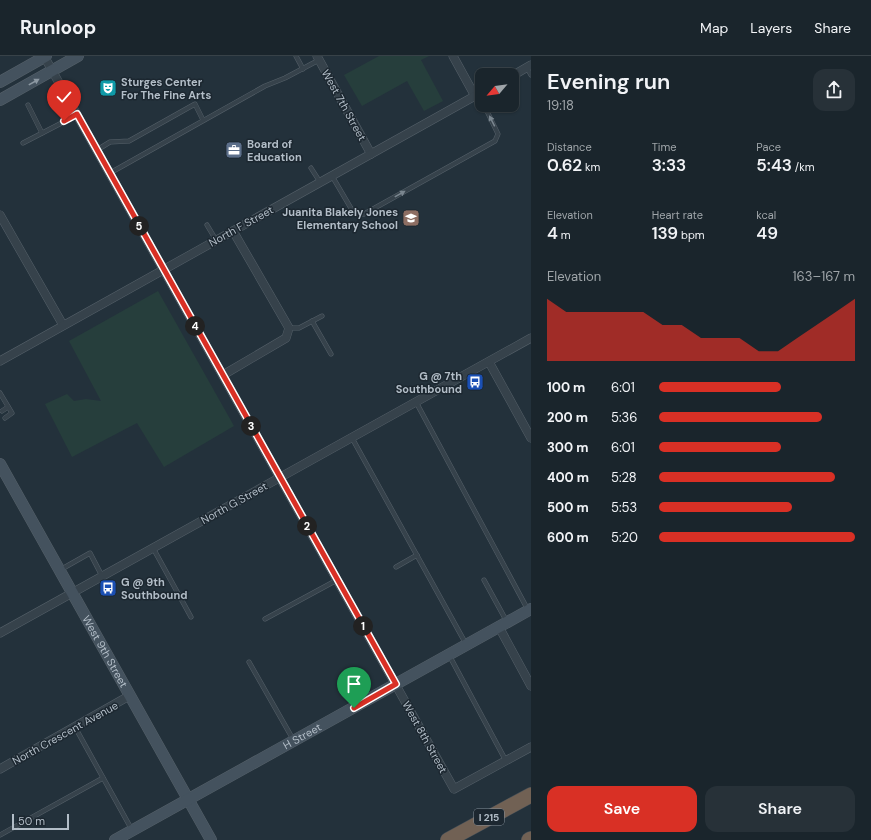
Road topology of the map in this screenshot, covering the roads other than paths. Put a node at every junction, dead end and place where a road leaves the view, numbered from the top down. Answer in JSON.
{"nodes":[{"id":1,"x":45,"y":56,"type":"edge"},
{"id":2,"x":78,"y":56,"type":"edge"},
{"id":3,"x":296,"y":56,"type":"edge"},
{"id":4,"x":453,"y":56,"type":"edge"},
{"id":5,"x":318,"y":58,"type":"edge"},
{"id":6,"x":303,"y":69,"type":"junction"},
{"id":7,"x":530,"y":69,"type":"edge"},
{"id":8,"x":53,"y":71,"type":"junction"},
{"id":9,"x":519,"y":73,"type":"edge"},
{"id":10,"x":0,"y":82,"type":"edge"},
{"id":11,"x":475,"y":90,"type":"edge"},
{"id":12,"x":475,"y":98,"type":"edge"},
{"id":13,"x":0,"y":100,"type":"edge"},
{"id":14,"x":28,"y":105,"type":"dead end"},
{"id":15,"x":487,"y":112,"type":"edge"},
{"id":16,"x":77,"y":114,"type":"junction"},
{"id":17,"x":203,"y":120,"type":"junction"},
{"id":18,"x":42,"y":133,"type":"junction"},
{"id":19,"x":23,"y":143,"type":"dead end"},
{"id":20,"x":97,"y":150,"type":"junction"},
{"id":21,"x":371,"y":154,"type":"junction"},
{"id":22,"x":311,"y":168,"type":"dead end"},
{"id":23,"x":110,"y":173,"type":"junction"},
{"id":24,"x":331,"y":176,"type":"junction"},
{"id":25,"x":320,"y":182,"type":"junction"},
{"id":26,"x":0,"y":215,"type":"edge"},
{"id":27,"x":207,"y":225,"type":"dead end"},
{"id":28,"x":233,"y":231,"type":"junction"},
{"id":29,"x":216,"y":240,"type":"junction"},
{"id":30,"x":164,"y":269,"type":"junction"},
{"id":31,"x":322,"y":316,"type":"dead end"},
{"id":32,"x":312,"y":321,"type":"junction"},
{"id":33,"x":62,"y":325,"type":"junction"},
{"id":34,"x":289,"y":328,"type":"junction"},
{"id":35,"x":531,"y":338,"type":"edge"},
{"id":36,"x":331,"y":354,"type":"dead end"},
{"id":37,"x":0,"y":361,"type":"edge"},
{"id":38,"x":488,"y":362,"type":"junction"},
{"id":39,"x":222,"y":374,"type":"junction"},
{"id":40,"x":0,"y":394,"type":"edge"},
{"id":41,"x":4,"y":400,"type":"junction"},
{"id":42,"x":416,"y":402,"type":"junction"},
{"id":43,"x":0,"y":403,"type":"edge"},
{"id":44,"x":8,"y":407,"type":"junction"},
{"id":45,"x":2,"y":411,"type":"dead end"},
{"id":46,"x":5,"y":418,"type":"dead end"},
{"id":47,"x":352,"y":438,"type":"junction"},
{"id":48,"x":531,"y":438,"type":"edge"},
{"id":49,"x":0,"y":464,"type":"edge"},
{"id":50,"x":280,"y":477,"type":"junction"},
{"id":51,"x":153,"y":548,"type":"junction"},
{"id":52,"x":417,"y":555,"type":"junction"},
{"id":53,"x":396,"y":567,"type":"dead end"},
{"id":54,"x":59,"y":570,"type":"junction"},
{"id":55,"x":102,"y":576,"type":"junction"},
{"id":56,"x":337,"y":580,"type":"junction"},
{"id":57,"x":484,"y":580,"type":"dead end"},
{"id":58,"x":72,"y":592,"type":"junction"},
{"id":59,"x":530,"y":610,"type":"edge"},
{"id":60,"x":191,"y":617,"type":"dead end"},
{"id":61,"x":265,"y":619,"type":"dead end"},
{"id":62,"x":503,"y":625,"type":"junction"},
{"id":63,"x":0,"y":633,"type":"edge"},
{"id":64,"x":467,"y":645,"type":"junction"},
{"id":65,"x":448,"y":655,"type":"junction"},
{"id":66,"x":249,"y":662,"type":"dead end"},
{"id":67,"x":396,"y":684,"type":"junction"},
{"id":68,"x":531,"y":686,"type":"edge"},
{"id":69,"x":129,"y":696,"type":"junction"},
{"id":70,"x":75,"y":727,"type":"junction"},
{"id":71,"x":294,"y":741,"type":"junction"},
{"id":72,"x":531,"y":747,"type":"edge"},
{"id":73,"x":506,"y":760,"type":"junction"},
{"id":74,"x":0,"y":769,"type":"edge"},
{"id":75,"x":103,"y":778,"type":"junction"},
{"id":76,"x":531,"y":795,"type":"edge"},
{"id":77,"x":188,"y":800,"type":"junction"},
{"id":78,"x":132,"y":831,"type":"junction"},
{"id":79,"x":0,"y":835,"type":"edge"},
{"id":80,"x":115,"y":840,"type":"edge"},
{"id":81,"x":211,"y":840,"type":"edge"},
{"id":82,"x":448,"y":840,"type":"edge"}],
"edges":[{"from":1,"to":8,"type":"street","name":"West 8th Street"},
{"from":1,"to":10,"type":"street"},
{"from":2,"to":8,"type":"street"},
{"from":3,"to":6,"type":"lane"},
{"from":4,"to":11,"type":"street"},
{"from":5,"to":6,"type":"lane"},
{"from":5,"to":21,"type":"street","name":"West 7th Street"},
{"from":6,"to":17,"type":"lane"},
{"from":7,"to":9,"type":"street"},
{"from":13,"to":8,"type":"street","one_way":true},
{"from":8,"to":16,"type":"street","name":"West 8th Street"},
{"from":12,"to":21,"type":"street","name":"North F Street"},
{"from":14,"to":18,"type":"lane"},
{"from":24,"to":15,"type":"lane","one_way":true},
{"from":16,"to":18,"type":"lane"},
{"from":16,"to":20,"type":"street","name":"West 8th Street"},
{"from":17,"to":20,"type":"lane"},
{"from":17,"to":23,"type":"lane"},
{"from":18,"to":19,"type":"lane"},
{"from":20,"to":23,"type":"street","name":"West 8th Street"},
{"from":21,"to":24,"type":"street","name":"North F Street"},
{"from":22,"to":25,"type":"lane"},
{"from":23,"to":30,"type":"street","name":"West 8th Street"},
{"from":24,"to":25,"type":"street","name":"North F Street"},
{"from":25,"to":28,"type":"street","name":"North F Street"},
{"from":26,"to":33,"type":"street"},
{"from":27,"to":29,"type":"lane"},
{"from":28,"to":29,"type":"street","name":"North F Street"},
{"from":28,"to":34,"type":"street"},
{"from":29,"to":30,"type":"street","name":"North F Street"},
{"from":30,"to":33,"type":"street","name":"North F Street"},
{"from":30,"to":39,"type":"street","name":"West 8th Street"},
{"from":31,"to":32,"type":"lane"},
{"from":32,"to":34,"type":"lane"},
{"from":32,"to":36,"type":"lane"},
{"from":33,"to":37,"type":"street","name":"North F Street"},
{"from":34,"to":39,"type":"street"},
{"from":35,"to":38,"type":"street","name":"North G Street"},
{"from":38,"to":42,"type":"street","name":"North G Street"},
{"from":38,"to":48,"type":"street"},
{"from":39,"to":50,"type":"street","name":"West 8th Street"},
{"from":40,"to":41,"type":"lane"},
{"from":41,"to":43,"type":"lane"},
{"from":41,"to":44,"type":"lane"},
{"from":42,"to":47,"type":"street","name":"North G Street"},
{"from":42,"to":59,"type":"lane"},
{"from":44,"to":45,"type":"lane"},
{"from":44,"to":46,"type":"lane"},
{"from":47,"to":50,"type":"street","name":"North G Street"},
{"from":47,"to":52,"type":"lane"},
{"from":49,"to":54,"type":"street","name":"West 9th Street"},
{"from":50,"to":51,"type":"street","name":"North G Street"},
{"from":50,"to":56,"type":"street","name":"West 8th Street"},
{"from":51,"to":55,"type":"street","name":"North G Street"},
{"from":51,"to":60,"type":"lane"},
{"from":52,"to":53,"type":"lane"},
{"from":52,"to":64,"type":"lane"},
{"from":54,"to":55,"type":"lane"},
{"from":54,"to":58,"type":"street","name":"West 9th Street"},
{"from":55,"to":58,"type":"street","name":"North G Street"},
{"from":56,"to":61,"type":"lane"},
{"from":56,"to":67,"type":"street","name":"West 8th Street"},
{"from":57,"to":62,"type":"lane"},
{"from":58,"to":63,"type":"street","name":"North G Street"},
{"from":58,"to":69,"type":"street","name":"West 9th Street"},
{"from":59,"to":62,"type":"street","name":"H Street"},
{"from":62,"to":64,"type":"street","name":"H Street"},
{"from":62,"to":68,"type":"street"},
{"from":64,"to":65,"type":"street","name":"H Street"},
{"from":65,"to":67,"type":"street","name":"H Street"},
{"from":65,"to":73,"type":"lane"},
{"from":66,"to":71,"type":"lane"},
{"from":67,"to":71,"type":"street","name":"H Street"},
{"from":67,"to":73,"type":"street","name":"West 8th Street"},
{"from":69,"to":70,"type":"street","name":"North Crescent Avenue"},
{"from":69,"to":77,"type":"street","name":"West 9th Street"},
{"from":70,"to":74,"type":"street","name":"North Crescent Avenue"},
{"from":70,"to":75,"type":"lane"},
{"from":71,"to":77,"type":"street","name":"H Street"},
{"from":72,"to":73,"type":"street"},
{"from":75,"to":78,"type":"lane"},
{"from":75,"to":79,"type":"lane"},
{"from":76,"to":82,"type":"highway","number":"I 215"},
{"from":77,"to":78,"type":"street","name":"H Street"},
{"from":77,"to":81,"type":"street","name":"West 9th Street"},
{"from":78,"to":80,"type":"street","name":"H Street"}]}
